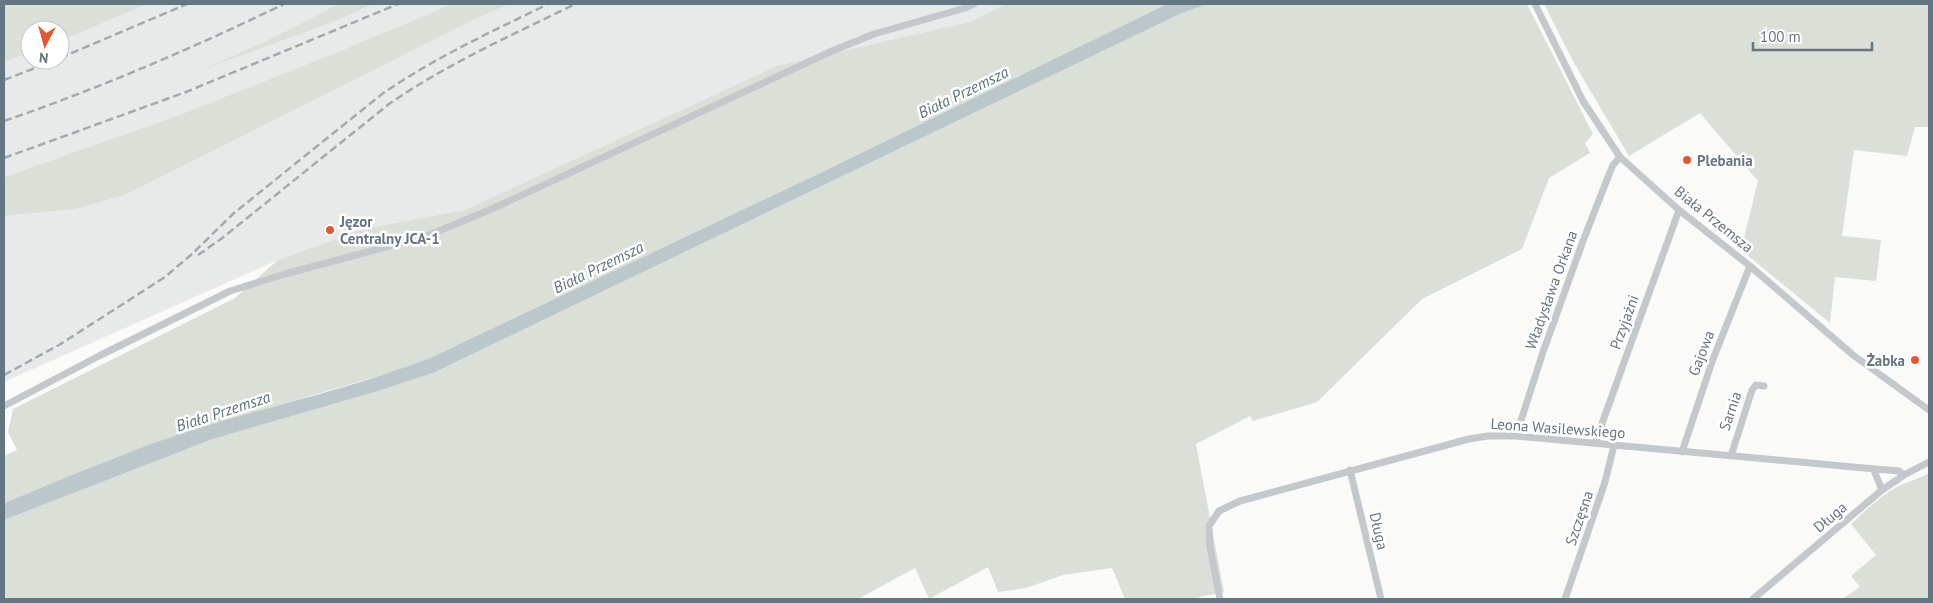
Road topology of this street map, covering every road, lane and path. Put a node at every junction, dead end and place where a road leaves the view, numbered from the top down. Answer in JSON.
{"nodes":[{"id":1,"x":974,"y":4,"type":"edge"},
{"id":2,"x":1535,"y":4,"type":"edge"},
{"id":3,"x":1620,"y":157,"type":"junction"},
{"id":4,"x":1679,"y":210,"type":"junction"},
{"id":5,"x":1750,"y":266,"type":"junction"},
{"id":6,"x":1764,"y":386,"type":"dead end"},
{"id":7,"x":4,"y":406,"type":"edge"},
{"id":8,"x":1929,"y":410,"type":"edge"},
{"id":9,"x":1516,"y":436,"type":"junction"},
{"id":10,"x":1595,"y":443,"type":"junction"},
{"id":11,"x":1614,"y":445,"type":"junction"},
{"id":12,"x":1682,"y":452,"type":"junction"},
{"id":13,"x":1731,"y":456,"type":"junction"},
{"id":14,"x":1929,"y":462,"type":"edge"},
{"id":15,"x":1875,"y":469,"type":"junction"},
{"id":16,"x":1350,"y":470,"type":"junction"},
{"id":17,"x":1904,"y":476,"type":"junction"},
{"id":18,"x":1882,"y":490,"type":"junction"},
{"id":19,"x":1220,"y":599,"type":"edge"},
{"id":20,"x":1381,"y":599,"type":"edge"},
{"id":21,"x":1565,"y":599,"type":"edge"},
{"id":22,"x":1753,"y":599,"type":"edge"}],
"edges":[{"from":1,"to":7,"type":"street"},
{"from":2,"to":3,"type":"street","name":"Biała Przemsza"},
{"from":3,"to":4,"type":"street","name":"Biała Przemsza"},
{"from":3,"to":9,"type":"street","name":"Władysława Orkana"},
{"from":4,"to":5,"type":"street","name":"Biała Przemsza"},
{"from":4,"to":10,"type":"street","name":"Przyjaźni"},
{"from":5,"to":8,"type":"street","name":"Biała Przemsza"},
{"from":5,"to":12,"type":"street","name":"Gajowa"},
{"from":6,"to":13,"type":"street","name":"Sarnia"},
{"from":9,"to":10,"type":"street","name":"Leona Wasilewskiego"},
{"from":9,"to":16,"type":"street","name":"Leona Wasilewskiego"},
{"from":10,"to":11,"type":"street","name":"Leona Wasilewskiego"},
{"from":11,"to":12,"type":"street","name":"Leona Wasilewskiego"},
{"from":11,"to":21,"type":"street","name":"Szczęsna"},
{"from":12,"to":13,"type":"street","name":"Leona Wasilewskiego"},
{"from":13,"to":15,"type":"street","name":"Leona Wasilewskiego"},
{"from":14,"to":17,"type":"street","name":"Długa"},
{"from":15,"to":17,"type":"street","name":"Leona Wasilewskiego"},
{"from":15,"to":18,"type":"street"},
{"from":16,"to":19,"type":"street","name":"Leona Wasilewskiego"},
{"from":16,"to":20,"type":"street","name":"Długa"},
{"from":17,"to":18,"type":"street","name":"Długa"},
{"from":18,"to":22,"type":"street","name":"Długa"}]}
